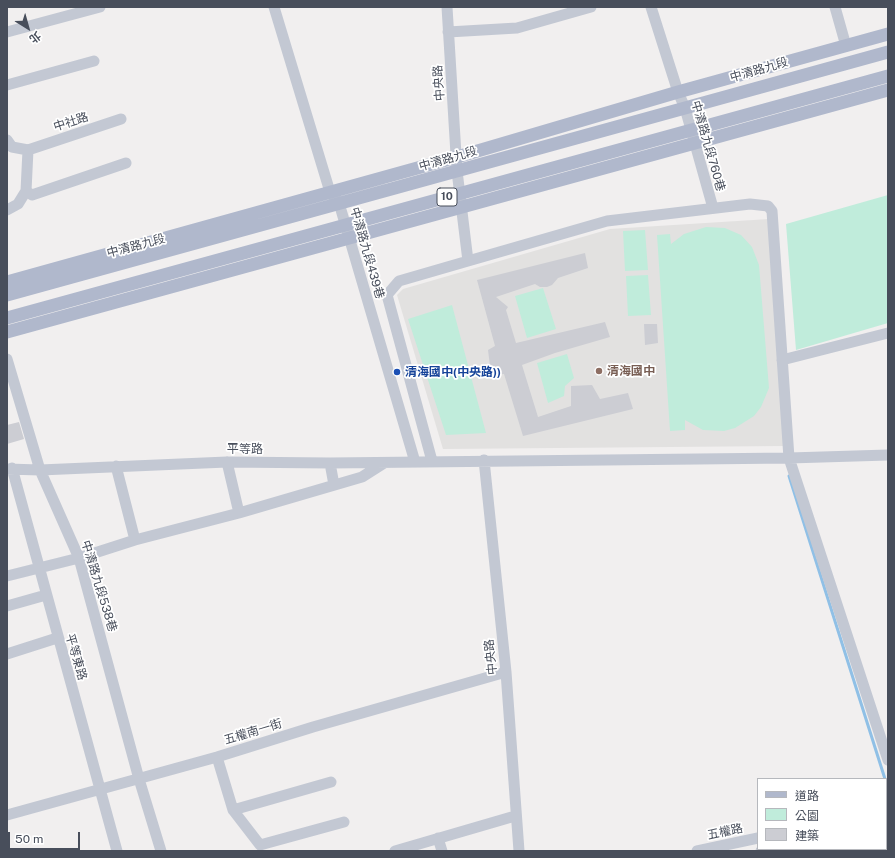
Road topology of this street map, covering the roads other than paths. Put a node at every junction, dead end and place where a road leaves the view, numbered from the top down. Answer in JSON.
{"nodes":[{"id":1,"x":100,"y":7,"type":"edge"},
{"id":2,"x":274,"y":7,"type":"edge"},
{"id":3,"x":447,"y":7,"type":"edge"},
{"id":4,"x":591,"y":7,"type":"edge"},
{"id":5,"x":650,"y":7,"type":"edge"},
{"id":6,"x":835,"y":7,"type":"edge"},
{"id":7,"x":560,"y":12,"type":"edge"},
{"id":8,"x":7,"y":32,"type":"edge"},
{"id":9,"x":448,"y":32,"type":"junction"},
{"id":10,"x":888,"y":34,"type":"edge"},
{"id":11,"x":846,"y":46,"type":"junction"},
{"id":12,"x":888,"y":52,"type":"edge"},
{"id":13,"x":94,"y":61,"type":"dead end"},
{"id":14,"x":888,"y":76,"type":"edge"},
{"id":15,"x":7,"y":85,"type":"edge"},
{"id":16,"x":888,"y":90,"type":"edge"},
{"id":17,"x":678,"y":92,"type":"junction"},
{"id":18,"x":685,"y":108,"type":"junction"},
{"id":19,"x":121,"y":119,"type":"dead end"},
{"id":20,"x":691,"y":130,"type":"junction"},
{"id":21,"x":7,"y":140,"type":"edge"},
{"id":22,"x":694,"y":143,"type":"junction"},
{"id":23,"x":28,"y":150,"type":"junction"},
{"id":24,"x":457,"y":157,"type":"junction"},
{"id":25,"x":126,"y":163,"type":"dead end"},
{"id":26,"x":457,"y":171,"type":"junction"},
{"id":27,"x":26,"y":190,"type":"junction"},
{"id":28,"x":330,"y":192,"type":"junction"},
{"id":29,"x":460,"y":194,"type":"junction"},
{"id":30,"x":339,"y":203,"type":"junction"},
{"id":31,"x":461,"y":207,"type":"junction"},
{"id":32,"x":713,"y":208,"type":"junction"},
{"id":33,"x":7,"y":210,"type":"edge"},
{"id":34,"x":345,"y":224,"type":"junction"},
{"id":35,"x":348,"y":238,"type":"junction"},
{"id":36,"x":468,"y":262,"type":"junction"},
{"id":37,"x":7,"y":282,"type":"edge"},
{"id":38,"x":7,"y":295,"type":"edge"},
{"id":39,"x":7,"y":318,"type":"edge"},
{"id":40,"x":7,"y":332,"type":"edge"},
{"id":41,"x":888,"y":333,"type":"edge"},
{"id":42,"x":7,"y":359,"type":"edge"},
{"id":43,"x":782,"y":360,"type":"junction"},
{"id":44,"x":888,"y":455,"type":"edge"},
{"id":45,"x":789,"y":458,"type":"junction"},
{"id":46,"x":484,"y":460,"type":"junction"},
{"id":47,"x":432,"y":461,"type":"junction"},
{"id":48,"x":227,"y":462,"type":"junction"},
{"id":49,"x":385,"y":462,"type":"junction"},
{"id":50,"x":415,"y":462,"type":"junction"},
{"id":51,"x":330,"y":463,"type":"junction"},
{"id":52,"x":116,"y":466,"type":"junction"},
{"id":53,"x":10,"y":469,"type":"edge"},
{"id":54,"x":40,"y":470,"type":"junction"},
{"id":55,"x":334,"y":485,"type":"junction"},
{"id":56,"x":239,"y":513,"type":"junction"},
{"id":57,"x":135,"y":540,"type":"junction"},
{"id":58,"x":79,"y":558,"type":"junction"},
{"id":59,"x":39,"y":567,"type":"junction"},
{"id":60,"x":7,"y":576,"type":"edge"},
{"id":61,"x":46,"y":595,"type":"junction"},
{"id":62,"x":7,"y":606,"type":"edge"},
{"id":63,"x":57,"y":638,"type":"junction"},
{"id":64,"x":7,"y":654,"type":"edge"},
{"id":65,"x":506,"y":672,"type":"junction"},
{"id":66,"x":217,"y":757,"type":"junction"},
{"id":67,"x":888,"y":760,"type":"edge"},
{"id":68,"x":139,"y":779,"type":"junction"},
{"id":69,"x":331,"y":782,"type":"dead end"},
{"id":70,"x":100,"y":789,"type":"junction"},
{"id":71,"x":233,"y":810,"type":"junction"},
{"id":72,"x":7,"y":815,"type":"edge"},
{"id":73,"x":515,"y":816,"type":"junction"},
{"id":74,"x":344,"y":822,"type":"dead end"},
{"id":75,"x":438,"y":838,"type":"junction"},
{"id":76,"x":757,"y":838,"type":"edge"},
{"id":77,"x":117,"y":851,"type":"edge"},
{"id":78,"x":161,"y":851,"type":"edge"},
{"id":79,"x":395,"y":851,"type":"edge"},
{"id":80,"x":442,"y":851,"type":"edge"},
{"id":81,"x":519,"y":851,"type":"edge"},
{"id":82,"x":697,"y":851,"type":"edge"}],
"edges":[{"from":1,"to":8,"type":"street"},
{"from":2,"to":28,"type":"street","name":"中清路九段439巷"},
{"from":3,"to":9,"type":"street","name":"中央路"},
{"from":4,"to":7,"type":"street"},
{"from":5,"to":17,"type":"street","name":"中清路九段760巷"},
{"from":6,"to":11,"type":"street"},
{"from":7,"to":9,"type":"street"},
{"from":9,"to":24,"type":"street","name":"中央路"},
{"from":10,"to":11,"type":"main road","name":"中清路九段"},
{"from":11,"to":17,"type":"main road","name":"中清路九段"},
{"from":12,"to":18,"type":"main road","name":"中清路九段","number":"10"},
{"from":13,"to":15,"type":"street"},
{"from":14,"to":20,"type":"main road","number":"10"},
{"from":16,"to":22,"type":"main road"},
{"from":17,"to":18,"type":"street","name":"中清路九段760巷"},
{"from":17,"to":24,"type":"main road","name":"中清路九段"},
{"from":18,"to":20,"type":"street","name":"中清路九段760巷"},
{"from":18,"to":26,"type":"main road","name":"中清路九段","number":"10"},
{"from":19,"to":23,"type":"street","name":"中社路"},
{"from":20,"to":22,"type":"street","name":"中清路九段760巷"},
{"from":20,"to":29,"type":"main road","number":"10"},
{"from":21,"to":23,"type":"street"},
{"from":22,"to":31,"type":"main road"},
{"from":22,"to":32,"type":"street","name":"中清路九段760巷"},
{"from":23,"to":27,"type":"street"},
{"from":24,"to":26,"type":"street","name":"中央路"},
{"from":24,"to":28,"type":"main road","name":"中清路九段"},
{"from":25,"to":27,"type":"street"},
{"from":26,"to":29,"type":"street","name":"中央路"},
{"from":26,"to":30,"type":"main road","name":"中清路九段","number":"10"},
{"from":27,"to":33,"type":"street"},
{"from":28,"to":30,"type":"street","name":"中清路九段439巷"},
{"from":28,"to":37,"type":"main road","name":"中清路九段"},
{"from":29,"to":31,"type":"street","name":"中央路"},
{"from":29,"to":34,"type":"main road","number":"10"},
{"from":30,"to":34,"type":"street","name":"中清路九段439巷"},
{"from":30,"to":38,"type":"main road","name":"中清路九段","number":"10"},
{"from":31,"to":35,"type":"main road"},
{"from":31,"to":36,"type":"street","name":"中央路"},
{"from":32,"to":36,"type":"street"},
{"from":32,"to":43,"type":"street"},
{"from":34,"to":35,"type":"street","name":"中清路九段439巷"},
{"from":34,"to":39,"type":"main road","number":"10"},
{"from":35,"to":40,"type":"main road"},
{"from":35,"to":50,"type":"street","name":"中清路九段439巷"},
{"from":36,"to":47,"type":"street"},
{"from":41,"to":43,"type":"street"},
{"from":42,"to":54,"type":"street","name":"中清路九段538巷"},
{"from":43,"to":45,"type":"street"},
{"from":44,"to":45,"type":"street","name":"平等路"},
{"from":45,"to":46,"type":"street","name":"平等路"},
{"from":45,"to":67,"type":"street"},
{"from":46,"to":47,"type":"street","name":"平等路"},
{"from":46,"to":65,"type":"street","name":"中央路"},
{"from":47,"to":50,"type":"street","name":"平等路"},
{"from":48,"to":51,"type":"street","name":"平等路"},
{"from":48,"to":52,"type":"street","name":"平等路"},
{"from":48,"to":56,"type":"street"},
{"from":49,"to":50,"type":"street","name":"平等路"},
{"from":49,"to":51,"type":"street","name":"平等路"},
{"from":49,"to":55,"type":"street"},
{"from":51,"to":55,"type":"street"},
{"from":52,"to":54,"type":"street","name":"平等路"},
{"from":52,"to":57,"type":"street"},
{"from":53,"to":54,"type":"street","name":"平等路"},
{"from":53,"to":59,"type":"street","name":"平等東路"},
{"from":54,"to":58,"type":"street","name":"中清路九段538巷"},
{"from":55,"to":56,"type":"street"},
{"from":56,"to":57,"type":"street"},
{"from":57,"to":58,"type":"street"},
{"from":58,"to":59,"type":"street"},
{"from":58,"to":68,"type":"street","name":"中清路九段538巷"},
{"from":59,"to":60,"type":"street"},
{"from":59,"to":61,"type":"street","name":"平等東路"},
{"from":61,"to":62,"type":"street"},
{"from":61,"to":63,"type":"street","name":"平等東路"},
{"from":63,"to":64,"type":"street"},
{"from":63,"to":70,"type":"street","name":"平等東路"},
{"from":65,"to":66,"type":"street","name":"五權南一街"},
{"from":65,"to":73,"type":"street","name":"中央路"},
{"from":66,"to":68,"type":"street","name":"五權南一街"},
{"from":66,"to":71,"type":"street"},
{"from":68,"to":70,"type":"street","name":"五權南一街"},
{"from":68,"to":78,"type":"street","name":"中清路九段538巷"},
{"from":69,"to":71,"type":"street"},
{"from":70,"to":72,"type":"street","name":"五權南一街"},
{"from":70,"to":77,"type":"street","name":"平等東路"},
{"from":71,"to":74,"type":"street"},
{"from":73,"to":75,"type":"street"},
{"from":73,"to":81,"type":"street","name":"中央路"},
{"from":75,"to":79,"type":"street"},
{"from":75,"to":80,"type":"street"},
{"from":76,"to":82,"type":"street","name":"五權路"}]}
